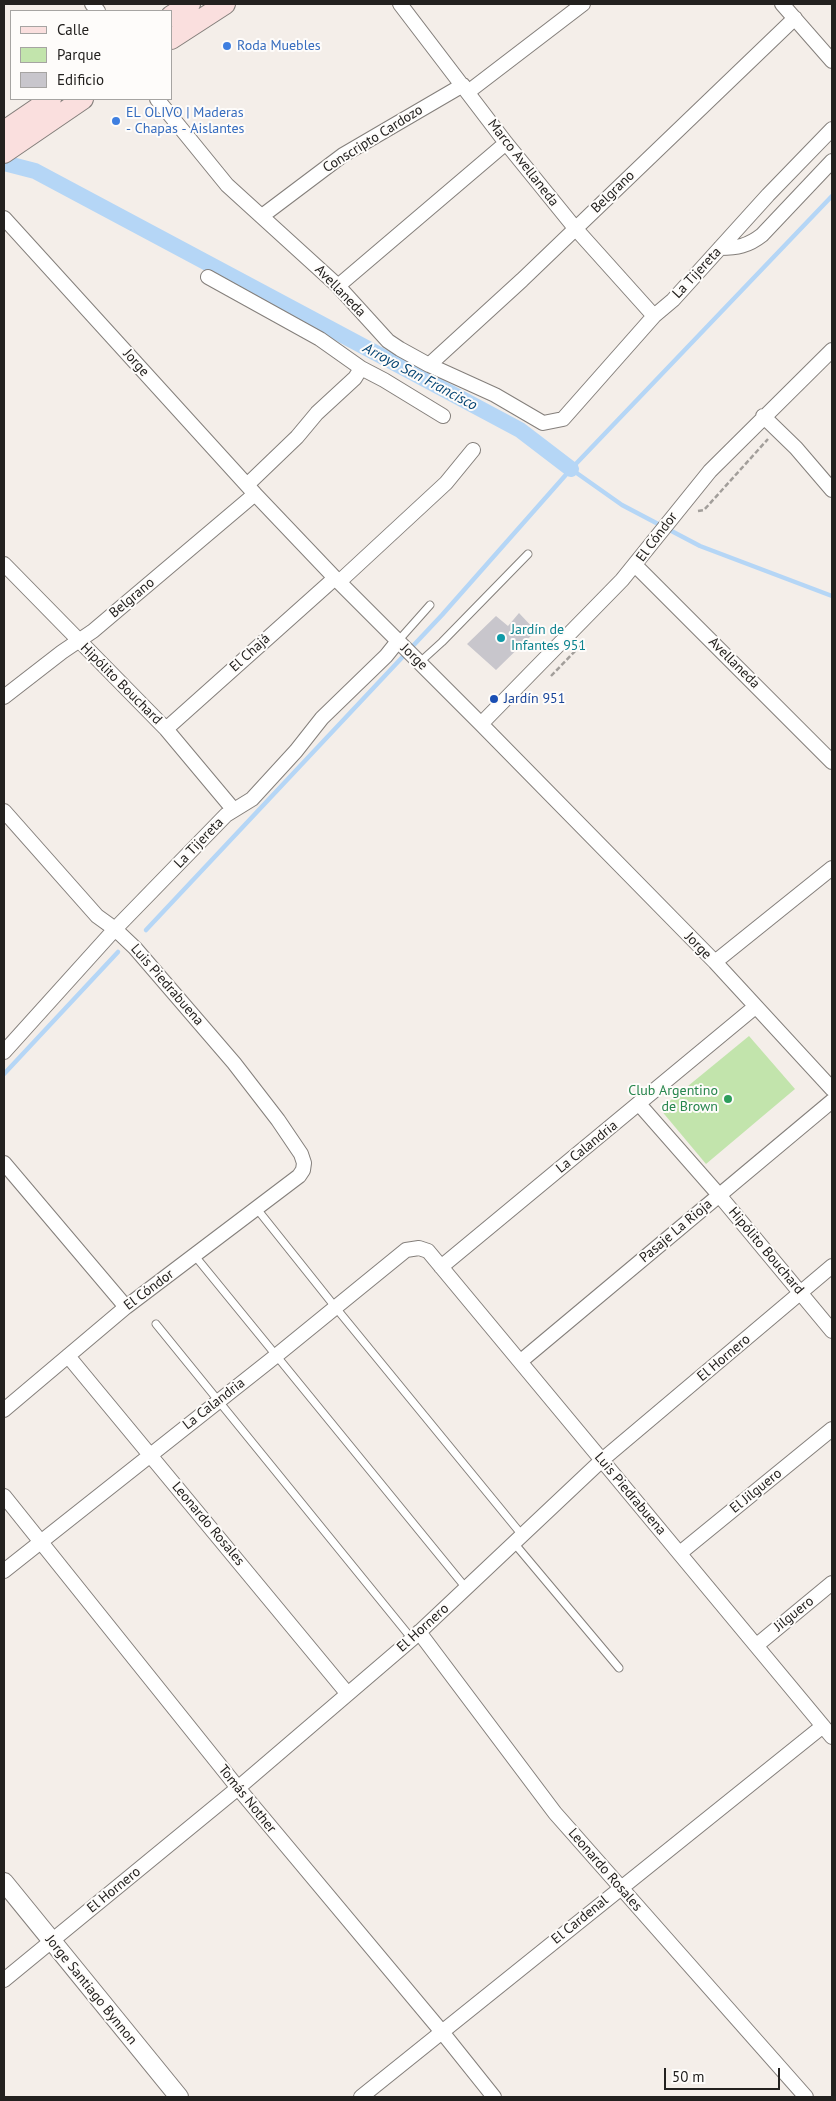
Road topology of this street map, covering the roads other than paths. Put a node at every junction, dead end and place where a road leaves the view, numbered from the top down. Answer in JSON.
{"nodes":[{"id":1,"x":190,"y":4,"type":"edge"},
{"id":2,"x":225,"y":4,"type":"edge"},
{"id":3,"x":400,"y":4,"type":"edge"},
{"id":4,"x":583,"y":4,"type":"edge"},
{"id":5,"x":790,"y":9,"type":"edge"},
{"id":6,"x":172,"y":15,"type":"edge"},
{"id":7,"x":172,"y":38,"type":"edge"},
{"id":8,"x":832,"y":61,"type":"edge"},
{"id":9,"x":465,"y":88,"type":"junction"},
{"id":10,"x":50,"y":100,"type":"edge"},
{"id":11,"x":82,"y":100,"type":"edge"},
{"id":12,"x":158,"y":100,"type":"edge"},
{"id":13,"x":832,"y":128,"type":"edge"},
{"id":14,"x":7,"y":142,"type":"edge"},
{"id":15,"x":506,"y":143,"type":"junction"},
{"id":16,"x":832,"y":161,"type":"edge"},
{"id":17,"x":262,"y":216,"type":"junction"},
{"id":18,"x":4,"y":218,"type":"edge"},
{"id":19,"x":575,"y":228,"type":"junction"},
{"id":20,"x":720,"y":248,"type":"junction"},
{"id":21,"x":208,"y":277,"type":"dead end"},
{"id":22,"x":338,"y":286,"type":"junction"},
{"id":23,"x":654,"y":316,"type":"junction"},
{"id":24,"x":832,"y":350,"type":"edge"},
{"id":25,"x":429,"y":365,"type":"junction"},
{"id":26,"x":361,"y":368,"type":"junction"},
{"id":27,"x":442,"y":416,"type":"dead end"},
{"id":28,"x":763,"y":416,"type":"junction"},
{"id":29,"x":563,"y":419,"type":"joint"},
{"id":30,"x":473,"y":450,"type":"dead end"},
{"id":31,"x":251,"y":489,"type":"junction"},
{"id":32,"x":832,"y":490,"type":"edge"},
{"id":33,"x":528,"y":554,"type":"dead end"},
{"id":34,"x":4,"y":564,"type":"edge"},
{"id":35,"x":635,"y":565,"type":"junction"},
{"id":36,"x":337,"y":580,"type":"junction"},
{"id":37,"x":430,"y":605,"type":"dead end"},
{"id":38,"x":78,"y":641,"type":"junction"},
{"id":39,"x":409,"y":651,"type":"junction"},
{"id":40,"x":4,"y":697,"type":"edge"},
{"id":41,"x":481,"y":724,"type":"junction"},
{"id":42,"x":166,"y":729,"type":"junction"},
{"id":43,"x":832,"y":762,"type":"edge"},
{"id":44,"x":233,"y":809,"type":"junction"},
{"id":45,"x":4,"y":811,"type":"edge"},
{"id":46,"x":832,"y":868,"type":"edge"},
{"id":47,"x":116,"y":929,"type":"junction"},
{"id":48,"x":714,"y":962,"type":"junction"},
{"id":49,"x":755,"y":1007,"type":"junction"},
{"id":50,"x":4,"y":1052,"type":"edge"},
{"id":51,"x":832,"y":1089,"type":"edge"},
{"id":52,"x":832,"y":1101,"type":"edge"},
{"id":53,"x":639,"y":1104,"type":"junction"},
{"id":54,"x":4,"y":1163,"type":"edge"},
{"id":55,"x":299,"y":1176,"type":"joint"},
{"id":56,"x":719,"y":1195,"type":"junction"},
{"id":57,"x":257,"y":1209,"type":"junction"},
{"id":58,"x":428,"y":1251,"type":"joint"},
{"id":59,"x":196,"y":1256,"type":"junction"},
{"id":60,"x":832,"y":1266,"type":"edge"},
{"id":61,"x":441,"y":1267,"type":"junction"},
{"id":62,"x":800,"y":1293,"type":"junction"},
{"id":63,"x":126,"y":1307,"type":"junction"},
{"id":64,"x":336,"y":1308,"type":"junction"},
{"id":65,"x":156,"y":1324,"type":"dead end"},
{"id":66,"x":832,"y":1331,"type":"edge"},
{"id":67,"x":277,"y":1355,"type":"junction"},
{"id":68,"x":68,"y":1356,"type":"junction"},
{"id":69,"x":521,"y":1361,"type":"junction"},
{"id":70,"x":219,"y":1400,"type":"junction"},
{"id":71,"x":4,"y":1410,"type":"edge"},
{"id":72,"x":832,"y":1429,"type":"edge"},
{"id":73,"x":150,"y":1454,"type":"junction"},
{"id":74,"x":602,"y":1460,"type":"junction"},
{"id":75,"x":4,"y":1496,"type":"edge"},
{"id":76,"x":518,"y":1539,"type":"junction"},
{"id":77,"x":41,"y":1542,"type":"junction"},
{"id":78,"x":680,"y":1553,"type":"junction"},
{"id":79,"x":4,"y":1571,"type":"edge"},
{"id":80,"x":832,"y":1583,"type":"edge"},
{"id":81,"x":466,"y":1588,"type":"junction"},
{"id":82,"x":416,"y":1636,"type":"junction"},
{"id":83,"x":757,"y":1644,"type":"junction"},
{"id":84,"x":619,"y":1668,"type":"dead end"},
{"id":85,"x":347,"y":1693,"type":"junction"},
{"id":86,"x":828,"y":1731,"type":"edge"},
{"id":87,"x":238,"y":1788,"type":"junction"},
{"id":88,"x":4,"y":1882,"type":"edge"},
{"id":89,"x":620,"y":1888,"type":"junction"},
{"id":90,"x":52,"y":1941,"type":"junction"},
{"id":91,"x":4,"y":1980,"type":"edge"},
{"id":92,"x":442,"y":2032,"type":"junction"},
{"id":93,"x":179,"y":2097,"type":"edge"},
{"id":94,"x":361,"y":2097,"type":"edge"},
{"id":95,"x":494,"y":2097,"type":"edge"},
{"id":96,"x":806,"y":2097,"type":"edge"}],
"edges":[{"from":1,"to":6,"type":"main road"},
{"from":2,"to":7,"type":"main road"},
{"from":3,"to":9,"type":"street","name":"Marco Avellaneda"},
{"from":4,"to":9,"type":"street","name":"Conscripto Cardozo"},
{"from":5,"to":8,"type":"street"},
{"from":5,"to":19,"type":"street","name":"Belgrano"},
{"from":9,"to":15,"type":"street","name":"Marco Avellaneda"},
{"from":9,"to":17,"type":"street","name":"Conscripto Cardozo"},
{"from":10,"to":14,"type":"main road"},
{"from":11,"to":14,"type":"main road"},
{"from":12,"to":17,"type":"street","name":"Avellaneda"},
{"from":13,"to":20,"type":"street","name":"La Tijereta"},
{"from":15,"to":19,"type":"street","name":"Marco Avellaneda"},
{"from":15,"to":22,"type":"street"},
{"from":16,"to":20,"type":"street"},
{"from":17,"to":22,"type":"street","name":"Avellaneda"},
{"from":18,"to":31,"type":"street","name":"Jorge"},
{"from":19,"to":23,"type":"street","name":"Marco Avellaneda"},
{"from":19,"to":25,"type":"street","name":"Belgrano"},
{"from":20,"to":23,"type":"street","name":"La Tijereta"},
{"from":21,"to":26,"type":"street"},
{"from":22,"to":25,"type":"street","name":"Avellaneda"},
{"from":23,"to":29,"type":"street","name":"La Tijereta"},
{"from":24,"to":28,"type":"street","name":"El Cóndor"},
{"from":25,"to":29,"type":"street","name":"Avellaneda"},
{"from":26,"to":27,"type":"street"},
{"from":26,"to":31,"type":"street","name":"Belgrano"},
{"from":28,"to":32,"type":"street"},
{"from":28,"to":35,"type":"street","name":"El Cóndor"},
{"from":30,"to":36,"type":"street","name":"El Chajá"},
{"from":31,"to":36,"type":"street","name":"Jorge"},
{"from":31,"to":38,"type":"street","name":"Belgrano"},
{"from":33,"to":39,"type":"lane"},
{"from":34,"to":38,"type":"street","name":"Hipólito Bouchard"},
{"from":35,"to":41,"type":"street","name":"El Cóndor"},
{"from":35,"to":43,"type":"street","name":"Avellaneda"},
{"from":36,"to":39,"type":"street","name":"Jorge"},
{"from":36,"to":42,"type":"street","name":"El Chajá"},
{"from":37,"to":39,"type":"lane"},
{"from":38,"to":40,"type":"street","name":"Belgrano"},
{"from":38,"to":42,"type":"street","name":"Hipólito Bouchard"},
{"from":39,"to":41,"type":"street","name":"Jorge"},
{"from":39,"to":44,"type":"street","name":"La Tijereta"},
{"from":41,"to":48,"type":"street","name":"Jorge"},
{"from":42,"to":44,"type":"street","name":"Hipólito Bouchard"},
{"from":44,"to":47,"type":"street","name":"La Tijereta"},
{"from":45,"to":47,"type":"street","name":"Luis Piedrabuena"},
{"from":46,"to":48,"type":"street"},
{"from":47,"to":50,"type":"street","name":"La Tijereta"},
{"from":47,"to":55,"type":"street","name":"Luis Piedrabuena"},
{"from":48,"to":49,"type":"street","name":"Jorge"},
{"from":49,"to":51,"type":"street","name":"Jorge"},
{"from":49,"to":53,"type":"street","name":"La Calandria"},
{"from":52,"to":56,"type":"street","name":"Pasaje La Rioja"},
{"from":53,"to":56,"type":"street","name":"Hipólito Bouchard"},
{"from":53,"to":61,"type":"street","name":"La Calandria"},
{"from":54,"to":63,"type":"street"},
{"from":55,"to":57,"type":"street","name":"El Cóndor"},
{"from":56,"to":62,"type":"street","name":"Hipólito Bouchard"},
{"from":56,"to":69,"type":"street","name":"Pasaje La Rioja"},
{"from":57,"to":59,"type":"street","name":"El Cóndor"},
{"from":57,"to":64,"type":"lane"},
{"from":58,"to":61,"type":"street","name":"Luis Piedrabuena"},
{"from":58,"to":64,"type":"street","name":"La Calandria"},
{"from":59,"to":63,"type":"street","name":"El Cóndor"},
{"from":59,"to":67,"type":"lane"},
{"from":60,"to":62,"type":"street","name":"El Hornero"},
{"from":61,"to":69,"type":"street","name":"Luis Piedrabuena"},
{"from":62,"to":66,"type":"street","name":"Hipólito Bouchard"},
{"from":62,"to":74,"type":"street","name":"El Hornero"},
{"from":63,"to":68,"type":"street","name":"El Cóndor"},
{"from":64,"to":67,"type":"street","name":"La Calandria"},
{"from":64,"to":76,"type":"lane"},
{"from":65,"to":70,"type":"lane"},
{"from":67,"to":70,"type":"street","name":"La Calandria"},
{"from":67,"to":81,"type":"lane"},
{"from":68,"to":71,"type":"street","name":"El Cóndor"},
{"from":68,"to":73,"type":"street","name":"Leonardo Rosales"},
{"from":69,"to":74,"type":"street","name":"Luis Piedrabuena"},
{"from":70,"to":73,"type":"street","name":"La Calandria"},
{"from":70,"to":82,"type":"lane"},
{"from":72,"to":78,"type":"street","name":"El Jilguero"},
{"from":73,"to":77,"type":"street","name":"La Calandria"},
{"from":73,"to":85,"type":"street","name":"Leonardo Rosales"},
{"from":74,"to":76,"type":"street","name":"El Hornero"},
{"from":74,"to":78,"type":"street","name":"Luis Piedrabuena"},
{"from":75,"to":77,"type":"street","name":"Tomás Nother"},
{"from":76,"to":81,"type":"street","name":"El Hornero"},
{"from":76,"to":84,"type":"lane"},
{"from":77,"to":79,"type":"street","name":"La Calandria"},
{"from":77,"to":87,"type":"street","name":"Tomás Nother"},
{"from":78,"to":83,"type":"street","name":"Luis Piedrabuena"},
{"from":80,"to":83,"type":"street","name":"Jilguero"},
{"from":81,"to":82,"type":"street","name":"El Hornero"},
{"from":82,"to":85,"type":"street","name":"El Hornero"},
{"from":82,"to":89,"type":"street","name":"Leonardo Rosales"},
{"from":83,"to":86,"type":"street","name":"Luis Piedrabuena"},
{"from":85,"to":87,"type":"street","name":"El Hornero"},
{"from":86,"to":89,"type":"street","name":"El Cardenal"},
{"from":87,"to":90,"type":"street","name":"El Hornero"},
{"from":87,"to":92,"type":"street","name":"Tomás Nother"},
{"from":88,"to":90,"type":"street","name":"Jorge Santiago Bynnon"},
{"from":89,"to":92,"type":"street","name":"El Cardenal"},
{"from":89,"to":96,"type":"street","name":"Leonardo Rosales"},
{"from":90,"to":91,"type":"street","name":"El Hornero"},
{"from":90,"to":93,"type":"street","name":"Jorge Santiago Bynnon"},
{"from":92,"to":94,"type":"street","name":"El Cardenal"},
{"from":92,"to":95,"type":"street","name":"Tomás Nother"}]}
